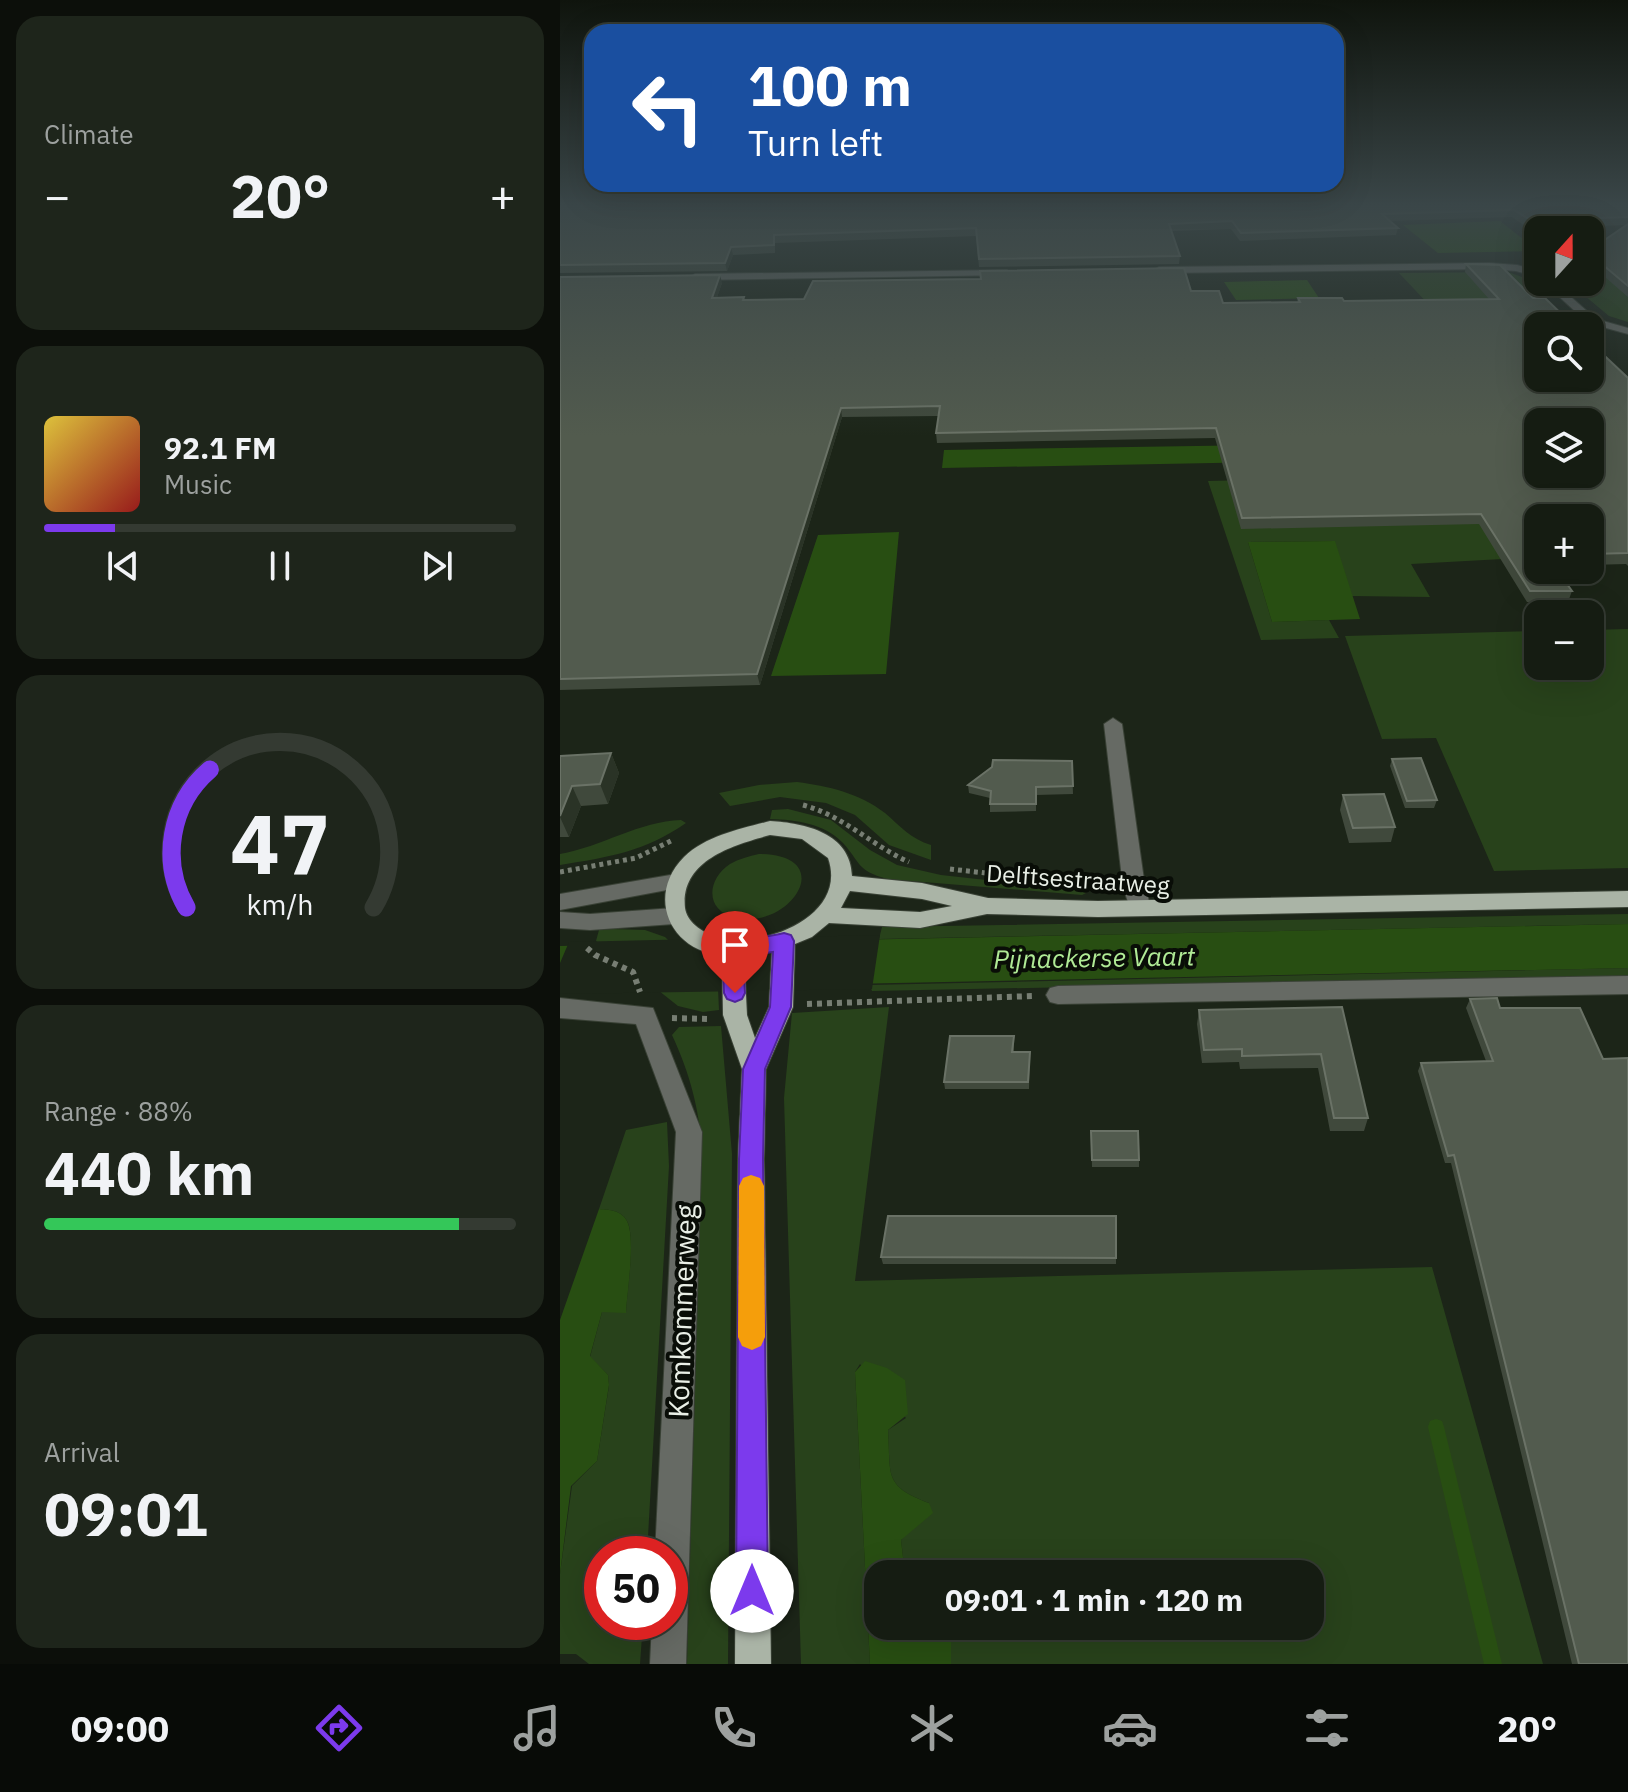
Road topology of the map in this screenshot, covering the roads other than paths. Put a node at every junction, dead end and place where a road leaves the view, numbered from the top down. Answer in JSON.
{"nodes":[{"id":1,"x":1564,"y":296,"type":"edge"},
{"id":2,"x":1628,"y":331,"type":"edge"},
{"id":3,"x":1113,"y":724,"type":"dead end"},
{"id":4,"x":676,"y":882,"type":"junction"},
{"id":5,"x":842,"y":882,"type":"junction"},
{"id":6,"x":1628,"y":899,"type":"edge"},
{"id":7,"x":560,"y":902,"type":"edge"},
{"id":8,"x":988,"y":906,"type":"junction"},
{"id":9,"x":1140,"y":908,"type":"junction"},
{"id":10,"x":824,"y":915,"type":"junction"},
{"id":11,"x":674,"y":916,"type":"junction"},
{"id":12,"x":560,"y":920,"type":"edge"},
{"id":13,"x":793,"y":937,"type":"junction"},
{"id":14,"x":733,"y":949,"type":"junction"},
{"id":15,"x":1628,"y":985,"type":"edge"},
{"id":16,"x":1058,"y":995,"type":"road end"},
{"id":17,"x":560,"y":1008,"type":"edge"},
{"id":18,"x":754,"y":1069,"type":"junction"},
{"id":19,"x":673,"y":1536,"type":"edge"},
{"id":20,"x":669,"y":1640,"type":"edge"},
{"id":21,"x":668,"y":1664,"type":"edge"},
{"id":22,"x":753,"y":1664,"type":"edge"}],
"edges":[{"from":1,"to":2,"type":"street"},
{"from":3,"to":9,"type":"street"},
{"from":4,"to":5,"type":"main road"},
{"from":4,"to":7,"type":"street"},
{"from":4,"to":11,"type":"main road"},
{"from":5,"to":8,"type":"main road","name":"Delftsestraatweg"},
{"from":5,"to":10,"type":"main road"},
{"from":6,"to":9,"type":"main road","name":"Delftsestraatweg"},
{"from":8,"to":9,"type":"main road","name":"Delftsestraatweg"},
{"from":8,"to":10,"type":"main road","name":"Delftsestraatweg"},
{"from":10,"to":13,"type":"main road"},
{"from":11,"to":12,"type":"street"},
{"from":11,"to":14,"type":"main road"},
{"from":13,"to":14,"type":"main road"},
{"from":13,"to":18,"type":"main road"},
{"from":14,"to":18,"type":"main road"},
{"from":15,"to":16,"type":"street"},
{"from":17,"to":19,"type":"street","name":"Komkommerweg"},
{"from":18,"to":22,"type":"main road"},
{"from":20,"to":21,"type":"street"}]}
